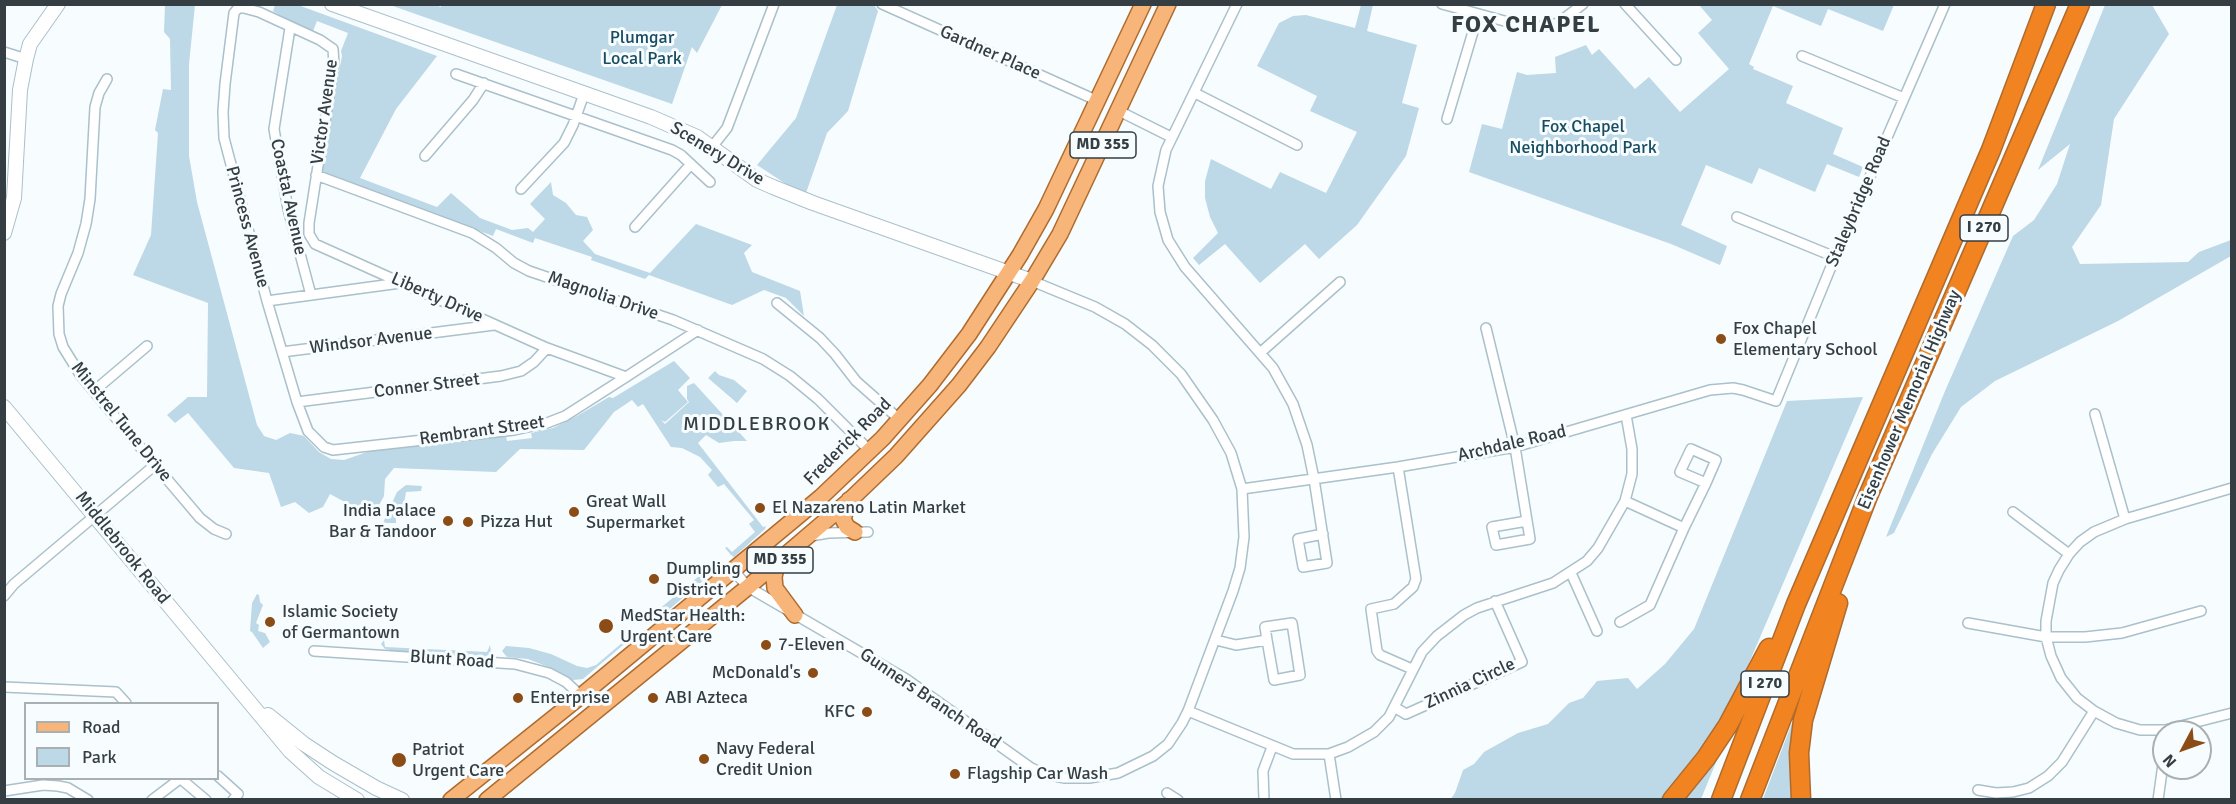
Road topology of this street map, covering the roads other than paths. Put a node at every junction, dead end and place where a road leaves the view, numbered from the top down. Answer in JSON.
{"nodes":[{"id":1,"x":58,"y":4,"type":"edge"},
{"id":2,"x":332,"y":4,"type":"edge"},
{"id":3,"x":774,"y":4,"type":"edge"},
{"id":4,"x":882,"y":4,"type":"edge"},
{"id":5,"x":1143,"y":4,"type":"edge"},
{"id":6,"x":1168,"y":4,"type":"edge"},
{"id":7,"x":1237,"y":4,"type":"edge"},
{"id":8,"x":1442,"y":4,"type":"edge"},
{"id":9,"x":1582,"y":4,"type":"edge"},
{"id":10,"x":1625,"y":4,"type":"edge"},
{"id":11,"x":1945,"y":4,"type":"edge"},
{"id":12,"x":2046,"y":4,"type":"edge"},
{"id":13,"x":2080,"y":4,"type":"edge"},
{"id":14,"x":1478,"y":15,"type":"junction"},
{"id":15,"x":291,"y":28,"type":"junction"},
{"id":16,"x":4,"y":51,"type":"edge"},
{"id":17,"x":1802,"y":56,"type":"dead end"},
{"id":18,"x":26,"y":59,"type":"junction"},
{"id":19,"x":1676,"y":60,"type":"dead end"},
{"id":20,"x":456,"y":74,"type":"dead end"},
{"id":21,"x":106,"y":79,"type":"dead end"},
{"id":22,"x":483,"y":83,"type":"junction"},
{"id":23,"x":1194,"y":93,"type":"junction"},
{"id":24,"x":584,"y":94,"type":"junction"},
{"id":25,"x":1904,"y":98,"type":"junction"},
{"id":26,"x":1098,"y":101,"type":"junction"},
{"id":27,"x":1119,"y":111,"type":"junction"},
{"id":28,"x":576,"y":117,"type":"junction"},
{"id":29,"x":1447,"y":119,"type":"dead end"},
{"id":30,"x":1171,"y":137,"type":"junction"},
{"id":31,"x":1297,"y":145,"type":"dead end"},
{"id":32,"x":712,"y":147,"type":"junction"},
{"id":33,"x":425,"y":156,"type":"dead end"},
{"id":34,"x":691,"y":164,"type":"junction"},
{"id":35,"x":316,"y":175,"type":"junction"},
{"id":36,"x":710,"y":182,"type":"dead end"},
{"id":37,"x":521,"y":189,"type":"dead end"},
{"id":38,"x":1737,"y":217,"type":"dead end"},
{"id":39,"x":635,"y":227,"type":"dead end"},
{"id":40,"x":4,"y":233,"type":"edge"},
{"id":41,"x":1834,"y":257,"type":"junction"},
{"id":42,"x":1009,"y":273,"type":"junction"},
{"id":43,"x":1032,"y":281,"type":"junction"},
{"id":44,"x":1340,"y":282,"type":"dead end"},
{"id":45,"x":402,"y":283,"type":"junction"},
{"id":46,"x":311,"y":295,"type":"junction"},
{"id":47,"x":267,"y":301,"type":"junction"},
{"id":48,"x":777,"y":303,"type":"dead end"},
{"id":49,"x":496,"y":325,"type":"junction"},
{"id":50,"x":1486,"y":328,"type":"dead end"},
{"id":51,"x":698,"y":330,"type":"junction"},
{"id":52,"x":147,"y":346,"type":"dead end"},
{"id":53,"x":548,"y":348,"type":"junction"},
{"id":54,"x":282,"y":352,"type":"junction"},
{"id":55,"x":1260,"y":353,"type":"junction"},
{"id":56,"x":626,"y":377,"type":"junction"},
{"id":57,"x":94,"y":391,"type":"junction"},
{"id":58,"x":297,"y":402,"type":"junction"},
{"id":59,"x":1776,"y":402,"type":"joint"},
{"id":60,"x":4,"y":407,"type":"edge"},
{"id":61,"x":2095,"y":414,"type":"dead end"},
{"id":62,"x":1626,"y":415,"type":"junction"},
{"id":63,"x":899,"y":420,"type":"junction"},
{"id":64,"x":315,"y":440,"type":"joint"},
{"id":65,"x":1515,"y":447,"type":"junction"},
{"id":66,"x":870,"y":451,"type":"junction"},
{"id":67,"x":1888,"y":451,"type":"junction"},
{"id":68,"x":155,"y":465,"type":"junction"},
{"id":69,"x":1398,"y":467,"type":"junction"},
{"id":70,"x":1314,"y":479,"type":"junction"},
{"id":71,"x":1706,"y":483,"type":"dead end"},
{"id":72,"x":2232,"y":488,"type":"edge"},
{"id":73,"x":1242,"y":489,"type":"junction"},
{"id":74,"x":850,"y":500,"type":"junction"},
{"id":75,"x":1625,"y":501,"type":"junction"},
{"id":76,"x":2013,"y":512,"type":"dead end"},
{"id":77,"x":96,"y":515,"type":"junction"},
{"id":78,"x":2125,"y":519,"type":"junction"},
{"id":79,"x":1527,"y":521,"type":"dead end"},
{"id":80,"x":1684,"y":528,"type":"junction"},
{"id":81,"x":861,"y":532,"type":"joint"},
{"id":82,"x":226,"y":534,"type":"dead end"},
{"id":83,"x":1323,"y":534,"type":"dead end"},
{"id":84,"x":806,"y":538,"type":"junction"},
{"id":85,"x":2069,"y":554,"type":"junction"},
{"id":86,"x":777,"y":563,"type":"junction"},
{"id":87,"x":733,"y":570,"type":"junction"},
{"id":88,"x":1810,"y":570,"type":"junction"},
{"id":89,"x":1571,"y":573,"type":"junction"},
{"id":90,"x":748,"y":587,"type":"junction"},
{"id":91,"x":4,"y":596,"type":"edge"},
{"id":92,"x":1495,"y":601,"type":"junction"},
{"id":93,"x":2201,"y":611,"type":"dead end"},
{"id":94,"x":795,"y":615,"type":"junction"},
{"id":95,"x":1620,"y":622,"type":"dead end"},
{"id":96,"x":1968,"y":623,"type":"dead end"},
{"id":97,"x":1597,"y":631,"type":"dead end"},
{"id":98,"x":2046,"y":637,"type":"junction"},
{"id":99,"x":1267,"y":639,"type":"junction"},
{"id":100,"x":1216,"y":640,"type":"junction"},
{"id":101,"x":314,"y":651,"type":"dead end"},
{"id":102,"x":1412,"y":669,"type":"junction"},
{"id":103,"x":4,"y":687,"type":"edge"},
{"id":104,"x":240,"y":689,"type":"junction"},
{"id":105,"x":581,"y":696,"type":"junction"},
{"id":106,"x":125,"y":702,"type":"edge"},
{"id":107,"x":1394,"y":707,"type":"junction"},
{"id":108,"x":1188,"y":711,"type":"junction"},
{"id":109,"x":2094,"y":711,"type":"junction"},
{"id":110,"x":2232,"y":713,"type":"edge"},
{"id":111,"x":2206,"y":720,"type":"edge"},
{"id":112,"x":2152,"y":730,"type":"edge"},
{"id":113,"x":1272,"y":747,"type":"junction"},
{"id":114,"x":1329,"y":754,"type":"junction"},
{"id":115,"x":219,"y":777,"type":"edge"},
{"id":116,"x":178,"y":780,"type":"edge"},
{"id":117,"x":183,"y":780,"type":"edge"},
{"id":118,"x":2161,"y":780,"type":"edge"},
{"id":119,"x":506,"y":784,"type":"junction"},
{"id":120,"x":1978,"y":790,"type":"dead end"},
{"id":121,"x":4,"y":791,"type":"edge"},
{"id":122,"x":1167,"y":793,"type":"dead end"},
{"id":123,"x":88,"y":800,"type":"edge"},
{"id":124,"x":152,"y":800,"type":"edge"},
{"id":125,"x":206,"y":800,"type":"edge"},
{"id":126,"x":233,"y":800,"type":"edge"},
{"id":127,"x":357,"y":800,"type":"edge"},
{"id":128,"x":402,"y":800,"type":"edge"},
{"id":129,"x":451,"y":800,"type":"edge"},
{"id":130,"x":487,"y":800,"type":"edge"},
{"id":131,"x":499,"y":800,"type":"edge"},
{"id":132,"x":1178,"y":800,"type":"edge"},
{"id":133,"x":1264,"y":800,"type":"edge"},
{"id":134,"x":1336,"y":800,"type":"edge"},
{"id":135,"x":1672,"y":800,"type":"edge"},
{"id":136,"x":1721,"y":800,"type":"edge"},
{"id":137,"x":1750,"y":800,"type":"edge"},
{"id":138,"x":1801,"y":800,"type":"edge"},
{"id":139,"x":2158,"y":800,"type":"edge"}],
"edges":[{"from":1,"to":18,"type":"street"},
{"from":2,"to":24,"type":"street","name":"Scenery Drive"},
{"from":3,"to":32,"type":"street"},
{"from":4,"to":26,"type":"street","name":"Gardner Place"},
{"from":5,"to":26,"type":"main road","name":"Frederick Road","number":"MD 355"},
{"from":6,"to":27,"type":"main road","number":"MD 355"},
{"from":7,"to":23,"type":"street"},
{"from":8,"to":14,"type":"street"},
{"from":9,"to":14,"type":"street"},
{"from":10,"to":19,"type":"street"},
{"from":11,"to":25,"type":"street","name":"Staleybridge Road"},
{"from":12,"to":88,"type":"highway","number":"I 270"},
{"from":13,"to":67,"type":"highway","name":"Eisenhower Memorial Highway","number":"I 270"},
{"from":14,"to":29,"type":"street"},
{"from":15,"to":35,"type":"street","name":"Victor Avenue"},
{"from":15,"to":46,"type":"street","name":"Coastal Avenue"},
{"from":15,"to":47,"type":"street","name":"Princess Avenue"},
{"from":16,"to":18,"type":"street"},
{"from":17,"to":25,"type":"street"},
{"from":18,"to":40,"type":"street"},
{"from":20,"to":22,"type":"street"},
{"from":21,"to":57,"type":"street","name":"Minstrel Tune Drive"},
{"from":22,"to":28,"type":"street"},
{"from":22,"to":33,"type":"street"},
{"from":23,"to":30,"type":"street"},
{"from":23,"to":31,"type":"street"},
{"from":24,"to":28,"type":"street"},
{"from":24,"to":32,"type":"street","name":"Scenery Drive"},
{"from":25,"to":41,"type":"street","name":"Staleybridge Road"},
{"from":26,"to":42,"type":"main road","name":"Frederick Road","number":"MD 355"},
{"from":27,"to":30,"type":"street"},
{"from":27,"to":43,"type":"main road","number":"MD 355"},
{"from":28,"to":34,"type":"street"},
{"from":28,"to":37,"type":"street"},
{"from":30,"to":55,"type":"street"},
{"from":32,"to":42,"type":"street","name":"Scenery Drive"},
{"from":34,"to":36,"type":"street"},
{"from":34,"to":39,"type":"street"},
{"from":35,"to":45,"type":"street","name":"Liberty Drive"},
{"from":35,"to":51,"type":"street","name":"Magnolia Drive"},
{"from":38,"to":41,"type":"street"},
{"from":41,"to":59,"type":"street","name":"Staleybridge Road"},
{"from":42,"to":43,"type":"street","name":"Scenery Drive"},
{"from":42,"to":63,"type":"main road","name":"Frederick Road","number":"MD 355"},
{"from":43,"to":73,"type":"street","name":"Gunners Branch Road"},
{"from":43,"to":74,"type":"main road","number":"MD 355"},
{"from":44,"to":55,"type":"street"},
{"from":45,"to":46,"type":"street"},
{"from":45,"to":49,"type":"street","name":"Liberty Drive"},
{"from":46,"to":47,"type":"street"},
{"from":47,"to":54,"type":"street","name":"Princess Avenue"},
{"from":48,"to":63,"type":"street"},
{"from":49,"to":53,"type":"street","name":"Liberty Drive"},
{"from":49,"to":54,"type":"street","name":"Windsor Avenue"},
{"from":50,"to":65,"type":"street"},
{"from":51,"to":56,"type":"street","name":"Rembrant Street"},
{"from":51,"to":66,"type":"street","name":"Magnolia Drive"},
{"from":52,"to":57,"type":"street"},
{"from":53,"to":56,"type":"street","name":"Liberty Drive"},
{"from":53,"to":58,"type":"street","name":"Conner Street"},
{"from":54,"to":58,"type":"street","name":"Princess Avenue"},
{"from":55,"to":70,"type":"street"},
{"from":56,"to":64,"type":"street","name":"Rembrant Street"},
{"from":57,"to":68,"type":"street","name":"Minstrel Tune Drive"},
{"from":58,"to":64,"type":"street","name":"Princess Avenue"},
{"from":59,"to":62,"type":"street","name":"Archdale Road"},
{"from":60,"to":77,"type":"street","name":"Middlebrook Road"},
{"from":61,"to":78,"type":"street"},
{"from":62,"to":65,"type":"street","name":"Archdale Road"},
{"from":62,"to":75,"type":"street"},
{"from":63,"to":66,"type":"main road","name":"Frederick Road","number":"MD 355"},
{"from":65,"to":69,"type":"street","name":"Archdale Road"},
{"from":65,"to":79,"type":"street"},
{"from":66,"to":87,"type":"main road","name":"Frederick Road","number":"MD 355"},
{"from":67,"to":137,"type":"highway","name":"Eisenhower Memorial Highway","number":"I 270"},
{"from":67,"to":138,"type":"highway"},
{"from":68,"to":77,"type":"street"},
{"from":68,"to":82,"type":"street","name":"Minstrel Tune Drive"},
{"from":69,"to":70,"type":"street","name":"Archdale Road"},
{"from":69,"to":102,"type":"street"},
{"from":70,"to":73,"type":"street","name":"Archdale Road"},
{"from":70,"to":83,"type":"street"},
{"from":71,"to":80,"type":"street"},
{"from":72,"to":78,"type":"street"},
{"from":73,"to":100,"type":"street","name":"Gunners Branch Road"},
{"from":74,"to":81,"type":"main road"},
{"from":74,"to":84,"type":"main road","number":"MD 355"},
{"from":75,"to":80,"type":"street"},
{"from":75,"to":89,"type":"street"},
{"from":76,"to":85,"type":"street"},
{"from":77,"to":91,"type":"street"},
{"from":77,"to":104,"type":"street","name":"Middlebrook Road"},
{"from":78,"to":85,"type":"street"},
{"from":80,"to":95,"type":"street"},
{"from":81,"to":84,"type":"street"},
{"from":84,"to":86,"type":"main road","number":"MD 355"},
{"from":85,"to":98,"type":"street"},
{"from":86,"to":90,"type":"main road","number":"MD 355"},
{"from":86,"to":94,"type":"main road"},
{"from":87,"to":90,"type":"street","name":"Gunners Branch Road"},
{"from":87,"to":105,"type":"main road","name":"Frederick Road","number":"MD 355"},
{"from":88,"to":135,"type":"highway"},
{"from":88,"to":136,"type":"highway","number":"I 270"},
{"from":89,"to":92,"type":"street"},
{"from":89,"to":97,"type":"street"},
{"from":90,"to":94,"type":"street","name":"Gunners Branch Road"},
{"from":90,"to":119,"type":"main road","number":"MD 355"},
{"from":92,"to":102,"type":"street"},
{"from":92,"to":107,"type":"street","name":"Zinnia Circle"},
{"from":93,"to":98,"type":"street"},
{"from":94,"to":108,"type":"street","name":"Gunners Branch Road"},
{"from":96,"to":98,"type":"street"},
{"from":98,"to":109,"type":"street"},
{"from":99,"to":99,"type":"street"},
{"from":99,"to":100,"type":"street"},
{"from":100,"to":108,"type":"street","name":"Gunners Branch Road"},
{"from":101,"to":105,"type":"street","name":"Blunt Road"},
{"from":102,"to":107,"type":"street"},
{"from":103,"to":106,"type":"street"},
{"from":104,"to":127,"type":"street","name":"Middlebrook Road"},
{"from":104,"to":128,"type":"street","name":"Middlebrook Road"},
{"from":105,"to":129,"type":"main road","name":"Frederick Road","number":"MD 355"},
{"from":107,"to":114,"type":"street"},
{"from":108,"to":113,"type":"street"},
{"from":109,"to":112,"type":"street"},
{"from":109,"to":120,"type":"street"},
{"from":110,"to":111,"type":"street"},
{"from":113,"to":114,"type":"street"},
{"from":113,"to":133,"type":"street"},
{"from":114,"to":134,"type":"street"},
{"from":115,"to":126,"type":"street"},
{"from":116,"to":124,"type":"street"},
{"from":117,"to":125,"type":"street"},
{"from":118,"to":139,"type":"street"},
{"from":119,"to":130,"type":"main road","number":"MD 355"},
{"from":119,"to":131,"type":"main road"},
{"from":121,"to":123,"type":"street"},
{"from":122,"to":132,"type":"street"}]}
